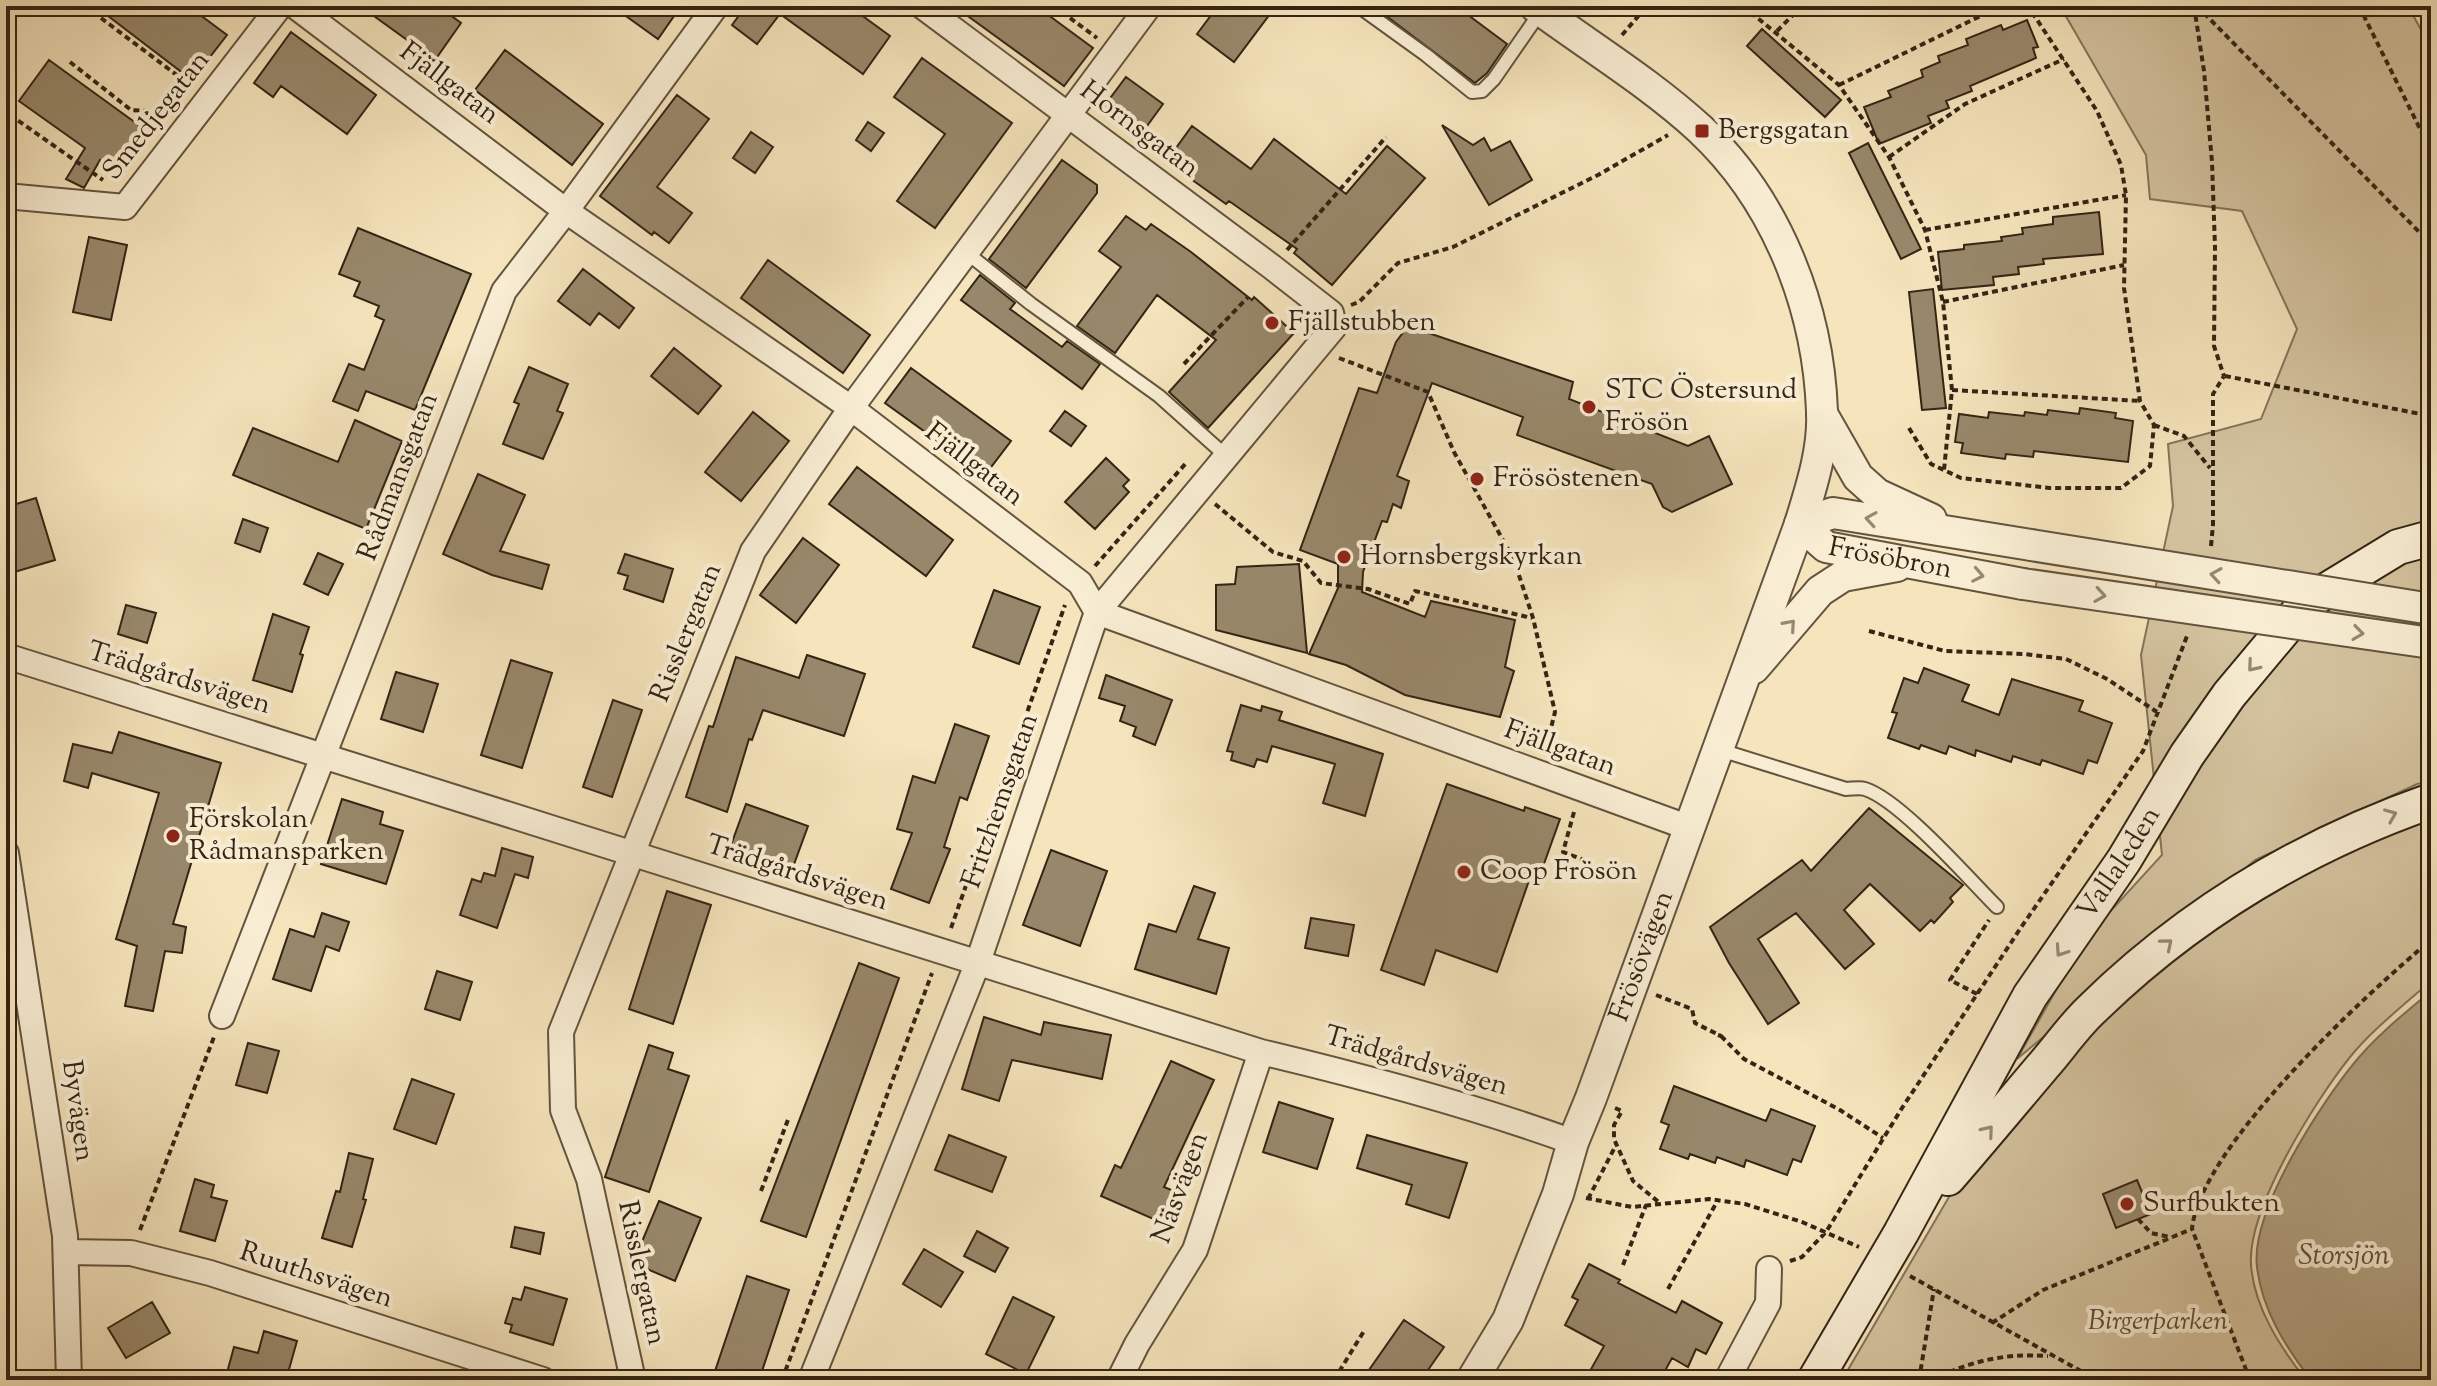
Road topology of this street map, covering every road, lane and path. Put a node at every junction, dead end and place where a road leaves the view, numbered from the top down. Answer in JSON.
{"nodes":[{"id":1,"x":280,"y":6,"type":"edge"},
{"id":2,"x":295,"y":6,"type":"edge"},
{"id":3,"x":716,"y":6,"type":"edge"},
{"id":4,"x":922,"y":6,"type":"edge"},
{"id":5,"x":1054,"y":6,"type":"edge"},
{"id":6,"x":1149,"y":6,"type":"edge"},
{"id":7,"x":1358,"y":6,"type":"edge"},
{"id":8,"x":1647,"y":6,"type":"edge"},
{"id":9,"x":1743,"y":6,"type":"edge"},
{"id":10,"x":1802,"y":6,"type":"edge"},
{"id":11,"x":2001,"y":6,"type":"edge"},
{"id":12,"x":2028,"y":6,"type":"edge"},
{"id":13,"x":2195,"y":6,"type":"edge"},
{"id":14,"x":2359,"y":6,"type":"edge"},
{"id":15,"x":1538,"y":8,"type":"edge"},
{"id":16,"x":101,"y":18,"type":"dead end"},
{"id":17,"x":1777,"y":31,"type":"junction"},
{"id":18,"x":1115,"y":52,"type":"junction"},
{"id":19,"x":1604,"y":56,"type":"junction"},
{"id":20,"x":2064,"y":59,"type":"junction"},
{"id":21,"x":70,"y":62,"type":"dead end"},
{"id":22,"x":1839,"y":85,"type":"junction"},
{"id":23,"x":202,"y":107,"type":"junction"},
{"id":24,"x":10,"y":115,"type":"dead end"},
{"id":25,"x":1069,"y":115,"type":"junction"},
{"id":26,"x":1386,"y":137,"type":"dead end"},
{"id":27,"x":2431,"y":151,"type":"edge"},
{"id":28,"x":1889,"y":157,"type":"junction"},
{"id":29,"x":2126,"y":195,"type":"junction"},
{"id":30,"x":6,"y":196,"type":"edge"},
{"id":31,"x":131,"y":200,"type":"junction"},
{"id":32,"x":566,"y":211,"type":"junction"},
{"id":33,"x":1925,"y":230,"type":"junction"},
{"id":34,"x":2431,"y":244,"type":"edge"},
{"id":35,"x":967,"y":253,"type":"junction"},
{"id":36,"x":2124,"y":265,"type":"junction"},
{"id":37,"x":1272,"y":267,"type":"junction"},
{"id":38,"x":1248,"y":297,"type":"dead end"},
{"id":39,"x":1943,"y":302,"type":"junction"},
{"id":40,"x":1319,"y":303,"type":"joint"},
{"id":41,"x":1318,"y":349,"type":"junction"},
{"id":42,"x":1184,"y":364,"type":"dead end"},
{"id":43,"x":2224,"y":376,"type":"junction"},
{"id":44,"x":1952,"y":390,"type":"junction"},
{"id":45,"x":2140,"y":401,"type":"junction"},
{"id":46,"x":851,"y":408,"type":"junction"},
{"id":47,"x":1822,"y":414,"type":"junction"},
{"id":48,"x":2431,"y":416,"type":"edge"},
{"id":49,"x":2154,"y":425,"type":"junction"},
{"id":50,"x":1909,"y":428,"type":"dead end"},
{"id":51,"x":1226,"y":456,"type":"junction"},
{"id":52,"x":1944,"y":470,"type":"junction"},
{"id":53,"x":2212,"y":470,"type":"junction"},
{"id":54,"x":1198,"y":490,"type":"junction"},
{"id":55,"x":1800,"y":524,"type":"junction"},
{"id":56,"x":1964,"y":534,"type":"junction"},
{"id":57,"x":2431,"y":538,"type":"edge"},
{"id":58,"x":2209,"y":558,"type":"dead end"},
{"id":59,"x":1915,"y":563,"type":"junction"},
{"id":60,"x":2431,"y":609,"type":"edge"},
{"id":61,"x":1097,"y":612,"type":"junction"},
{"id":62,"x":1533,"y":618,"type":"junction"},
{"id":63,"x":2190,"y":628,"type":"dead end"},
{"id":64,"x":1869,"y":631,"type":"dead end"},
{"id":65,"x":2431,"y":643,"type":"edge"},
{"id":66,"x":6,"y":656,"type":"edge"},
{"id":67,"x":1740,"y":685,"type":"junction"},
{"id":68,"x":2157,"y":712,"type":"junction"},
{"id":69,"x":1716,"y":749,"type":"junction"},
{"id":70,"x":323,"y":756,"type":"junction"},
{"id":71,"x":1540,"y":774,"type":"junction"},
{"id":72,"x":1580,"y":788,"type":"junction"},
{"id":73,"x":2431,"y":801,"type":"edge"},
{"id":74,"x":1687,"y":827,"type":"junction"},
{"id":75,"x":6,"y":853,"type":"edge"},
{"id":76,"x":631,"y":853,"type":"junction"},
{"id":77,"x":1589,"y":862,"type":"dead end"},
{"id":78,"x":1997,"y":907,"type":"joint"},
{"id":79,"x":2431,"y":940,"type":"edge"},
{"id":80,"x":942,"y":952,"type":"junction"},
{"id":81,"x":978,"y":962,"type":"junction"},
{"id":82,"x":1977,"y":994,"type":"junction"},
{"id":83,"x":1677,"y":1005,"type":"dead end"},
{"id":84,"x":222,"y":1016,"type":"joint"},
{"id":85,"x":1261,"y":1052,"type":"junction"},
{"id":86,"x":789,"y":1117,"type":"dead end"},
{"id":87,"x":1883,"y":1138,"type":"junction"},
{"id":88,"x":1573,"y":1142,"type":"junction"},
{"id":89,"x":761,"y":1191,"type":"dead end"},
{"id":90,"x":1558,"y":1194,"type":"junction"},
{"id":91,"x":1588,"y":1199,"type":"junction"},
{"id":92,"x":1718,"y":1200,"type":"junction"},
{"id":93,"x":1661,"y":1204,"type":"junction"},
{"id":94,"x":1646,"y":1205,"type":"junction"},
{"id":95,"x":2138,"y":1219,"type":"dead end"},
{"id":96,"x":2192,"y":1229,"type":"junction"},
{"id":97,"x":1826,"y":1232,"type":"junction"},
{"id":98,"x":1901,"y":1233,"type":"junction"},
{"id":99,"x":2172,"y":1237,"type":"junction"},
{"id":100,"x":1865,"y":1250,"type":"dead end"},
{"id":101,"x":66,"y":1252,"type":"junction"},
{"id":102,"x":131,"y":1253,"type":"junction"},
{"id":103,"x":1623,"y":1265,"type":"dead end"},
{"id":104,"x":1769,"y":1269,"type":"joint"},
{"id":105,"x":1905,"y":1273,"type":"dead end"},
{"id":106,"x":1668,"y":1289,"type":"dead end"},
{"id":107,"x":1934,"y":1289,"type":"junction"},
{"id":108,"x":1992,"y":1323,"type":"junction"},
{"id":109,"x":1364,"y":1331,"type":"dead end"},
{"id":110,"x":2052,"y":1356,"type":"junction"},
{"id":111,"x":69,"y":1380,"type":"edge"},
{"id":112,"x":543,"y":1380,"type":"edge"},
{"id":113,"x":633,"y":1380,"type":"edge"},
{"id":114,"x":782,"y":1380,"type":"edge"},
{"id":115,"x":811,"y":1380,"type":"edge"},
{"id":116,"x":1119,"y":1380,"type":"edge"},
{"id":117,"x":1334,"y":1380,"type":"edge"},
{"id":118,"x":1472,"y":1380,"type":"edge"},
{"id":119,"x":1727,"y":1380,"type":"edge"},
{"id":120,"x":1815,"y":1380,"type":"edge"},
{"id":121,"x":1919,"y":1380,"type":"edge"},
{"id":122,"x":1931,"y":1380,"type":"edge"},
{"id":123,"x":2097,"y":1380,"type":"edge"},
{"id":124,"x":2250,"y":1380,"type":"edge"}],
"edges":[{"from":1,"to":23,"type":"street","name":"Smedjegatan"},
{"from":2,"to":32,"type":"street","name":"Fjällgatan"},
{"from":3,"to":32,"type":"street","name":"Rådmansgatan"},
{"from":4,"to":25,"type":"street","name":"Hornsgatan"},
{"from":5,"to":18,"type":"path"},
{"from":6,"to":18,"type":"street","name":"Risslergatan"},
{"from":7,"to":15,"type":"lane"},
{"from":8,"to":19,"type":"path"},
{"from":9,"to":17,"type":"path"},
{"from":10,"to":17,"type":"path"},
{"from":11,"to":22,"type":"path"},
{"from":12,"to":20,"type":"path"},
{"from":13,"to":34,"type":"path"},
{"from":13,"to":43,"type":"path"},
{"from":14,"to":27,"type":"path"},
{"from":15,"to":19,"type":"street"},
{"from":16,"to":23,"type":"path"},
{"from":17,"to":22,"type":"path"},
{"from":18,"to":25,"type":"street","name":"Risslergatan"},
{"from":19,"to":47,"type":"street"},
{"from":20,"to":28,"type":"path"},
{"from":20,"to":29,"type":"path"},
{"from":21,"to":23,"type":"path"},
{"from":22,"to":28,"type":"path"},
{"from":23,"to":31,"type":"street","name":"Smedjegatan"},
{"from":24,"to":31,"type":"path"},
{"from":25,"to":35,"type":"street","name":"Risslergatan"},
{"from":25,"to":37,"type":"street","name":"Hornsgatan"},
{"from":26,"to":37,"type":"path"},
{"from":28,"to":33,"type":"path"},
{"from":29,"to":33,"type":"path"},
{"from":29,"to":36,"type":"path"},
{"from":30,"to":31,"type":"street","name":"Smedjegatan"},
{"from":32,"to":46,"type":"street","name":"Fjällgatan"},
{"from":32,"to":70,"type":"street","name":"Rådmansgatan"},
{"from":33,"to":39,"type":"path"},
{"from":35,"to":46,"type":"street","name":"Risslergatan"},
{"from":35,"to":51,"type":"lane"},
{"from":36,"to":39,"type":"path"},
{"from":36,"to":45,"type":"path"},
{"from":37,"to":40,"type":"street","name":"Hornsgatan"},
{"from":38,"to":42,"type":"path"},
{"from":39,"to":44,"type":"path"},
{"from":40,"to":41,"type":"street","name":"Fritzhemsgatan"},
{"from":41,"to":51,"type":"street","name":"Fritzhemsgatan"},
{"from":41,"to":62,"type":"path"},
{"from":43,"to":48,"type":"path"},
{"from":43,"to":53,"type":"path"},
{"from":44,"to":45,"type":"path"},
{"from":44,"to":52,"type":"path"},
{"from":45,"to":49,"type":"path"},
{"from":46,"to":61,"type":"street","name":"Fjällgatan"},
{"from":46,"to":76,"type":"street","name":"Risslergatan"},
{"from":47,"to":55,"type":"street"},
{"from":47,"to":56,"type":"street"},
{"from":49,"to":52,"type":"path"},
{"from":49,"to":53,"type":"path"},
{"from":50,"to":52,"type":"path"},
{"from":51,"to":54,"type":"street","name":"Fritzhemsgatan"},
{"from":53,"to":58,"type":"path"},
{"from":54,"to":61,"type":"street","name":"Fritzhemsgatan"},
{"from":54,"to":62,"type":"path"},
{"from":56,"to":55,"type":"street","name":"Frösöbron","one_way":true},
{"from":55,"to":59,"type":"street","name":"Frösöbron"},
{"from":55,"to":67,"type":"street","name":"Frösövägen"},
{"from":60,"to":56,"type":"street","name":"Frösöbron","one_way":true,"bridge":true},
{"from":57,"to":98,"type":"main road","name":"Vallaleden","one_way":true},
{"from":59,"to":65,"type":"street","name":"Frösöbron","one_way":true,"bridge":true},
{"from":67,"to":59,"type":"street","one_way":true},
{"from":61,"to":71,"type":"street","name":"Fjällgatan"},
{"from":61,"to":81,"type":"street","name":"Fritzhemsgatan"},
{"from":62,"to":71,"type":"path"},
{"from":63,"to":68,"type":"path"},
{"from":64,"to":68,"type":"path"},
{"from":66,"to":70,"type":"street","name":"Trädgårdsvägen"},
{"from":67,"to":69,"type":"street","name":"Frösövägen"},
{"from":68,"to":82,"type":"path"},
{"from":69,"to":74,"type":"street","name":"Frösövägen"},
{"from":69,"to":78,"type":"lane"},
{"from":70,"to":76,"type":"street","name":"Trädgårdsvägen"},
{"from":70,"to":84,"type":"street","name":"Rådmansgatan"},
{"from":71,"to":72,"type":"street","name":"Fjällgatan"},
{"from":72,"to":74,"type":"street","name":"Fjällgatan"},
{"from":72,"to":77,"type":"path"},
{"from":98,"to":73,"type":"main road","name":"Vallaleden","one_way":true},
{"from":74,"to":88,"type":"street","name":"Frösövägen"},
{"from":75,"to":101,"type":"street","name":"Byvägen"},
{"from":76,"to":80,"type":"street","name":"Trädgårdsvägen"},
{"from":76,"to":113,"type":"street","name":"Risslergatan"},
{"from":78,"to":82,"type":"path"},
{"from":79,"to":96,"type":"path"},
{"from":80,"to":81,"type":"street","name":"Trädgårdsvägen"},
{"from":80,"to":114,"type":"path"},
{"from":81,"to":85,"type":"street","name":"Trädgårdsvägen"},
{"from":81,"to":115,"type":"street","name":"Fritzhemsgatan"},
{"from":82,"to":87,"type":"path"},
{"from":83,"to":87,"type":"path"},
{"from":84,"to":102,"type":"path"},
{"from":85,"to":88,"type":"street","name":"Trädgårdsvägen"},
{"from":85,"to":116,"type":"street","name":"Näsvägen"},
{"from":86,"to":89,"type":"path"},
{"from":87,"to":97,"type":"path"},
{"from":88,"to":90,"type":"street","name":"Frösövägen"},
{"from":90,"to":91,"type":"path"},
{"from":90,"to":118,"type":"street","name":"Frösövägen"},
{"from":91,"to":93,"type":"path"},
{"from":91,"to":94,"type":"path"},
{"from":92,"to":93,"type":"path"},
{"from":92,"to":97,"type":"path"},
{"from":92,"to":106,"type":"path"},
{"from":93,"to":94,"type":"path"},
{"from":94,"to":103,"type":"path"},
{"from":95,"to":99,"type":"path"},
{"from":96,"to":99,"type":"path"},
{"from":96,"to":124,"type":"path"},
{"from":97,"to":100,"type":"path"},
{"from":97,"to":104,"type":"path"},
{"from":98,"to":120,"type":"main road","name":"Vallaleden"},
{"from":99,"to":108,"type":"path"},
{"from":101,"to":102,"type":"street","name":"Ruuthsvägen"},
{"from":101,"to":111,"type":"street","name":"Byvägen"},
{"from":102,"to":112,"type":"street","name":"Ruuthsvägen"},
{"from":104,"to":119,"type":"street"},
{"from":105,"to":107,"type":"path"},
{"from":107,"to":108,"type":"path"},
{"from":107,"to":121,"type":"path"},
{"from":108,"to":110,"type":"path"},
{"from":109,"to":117,"type":"path"},
{"from":110,"to":122,"type":"path"},
{"from":110,"to":123,"type":"path"}]}
